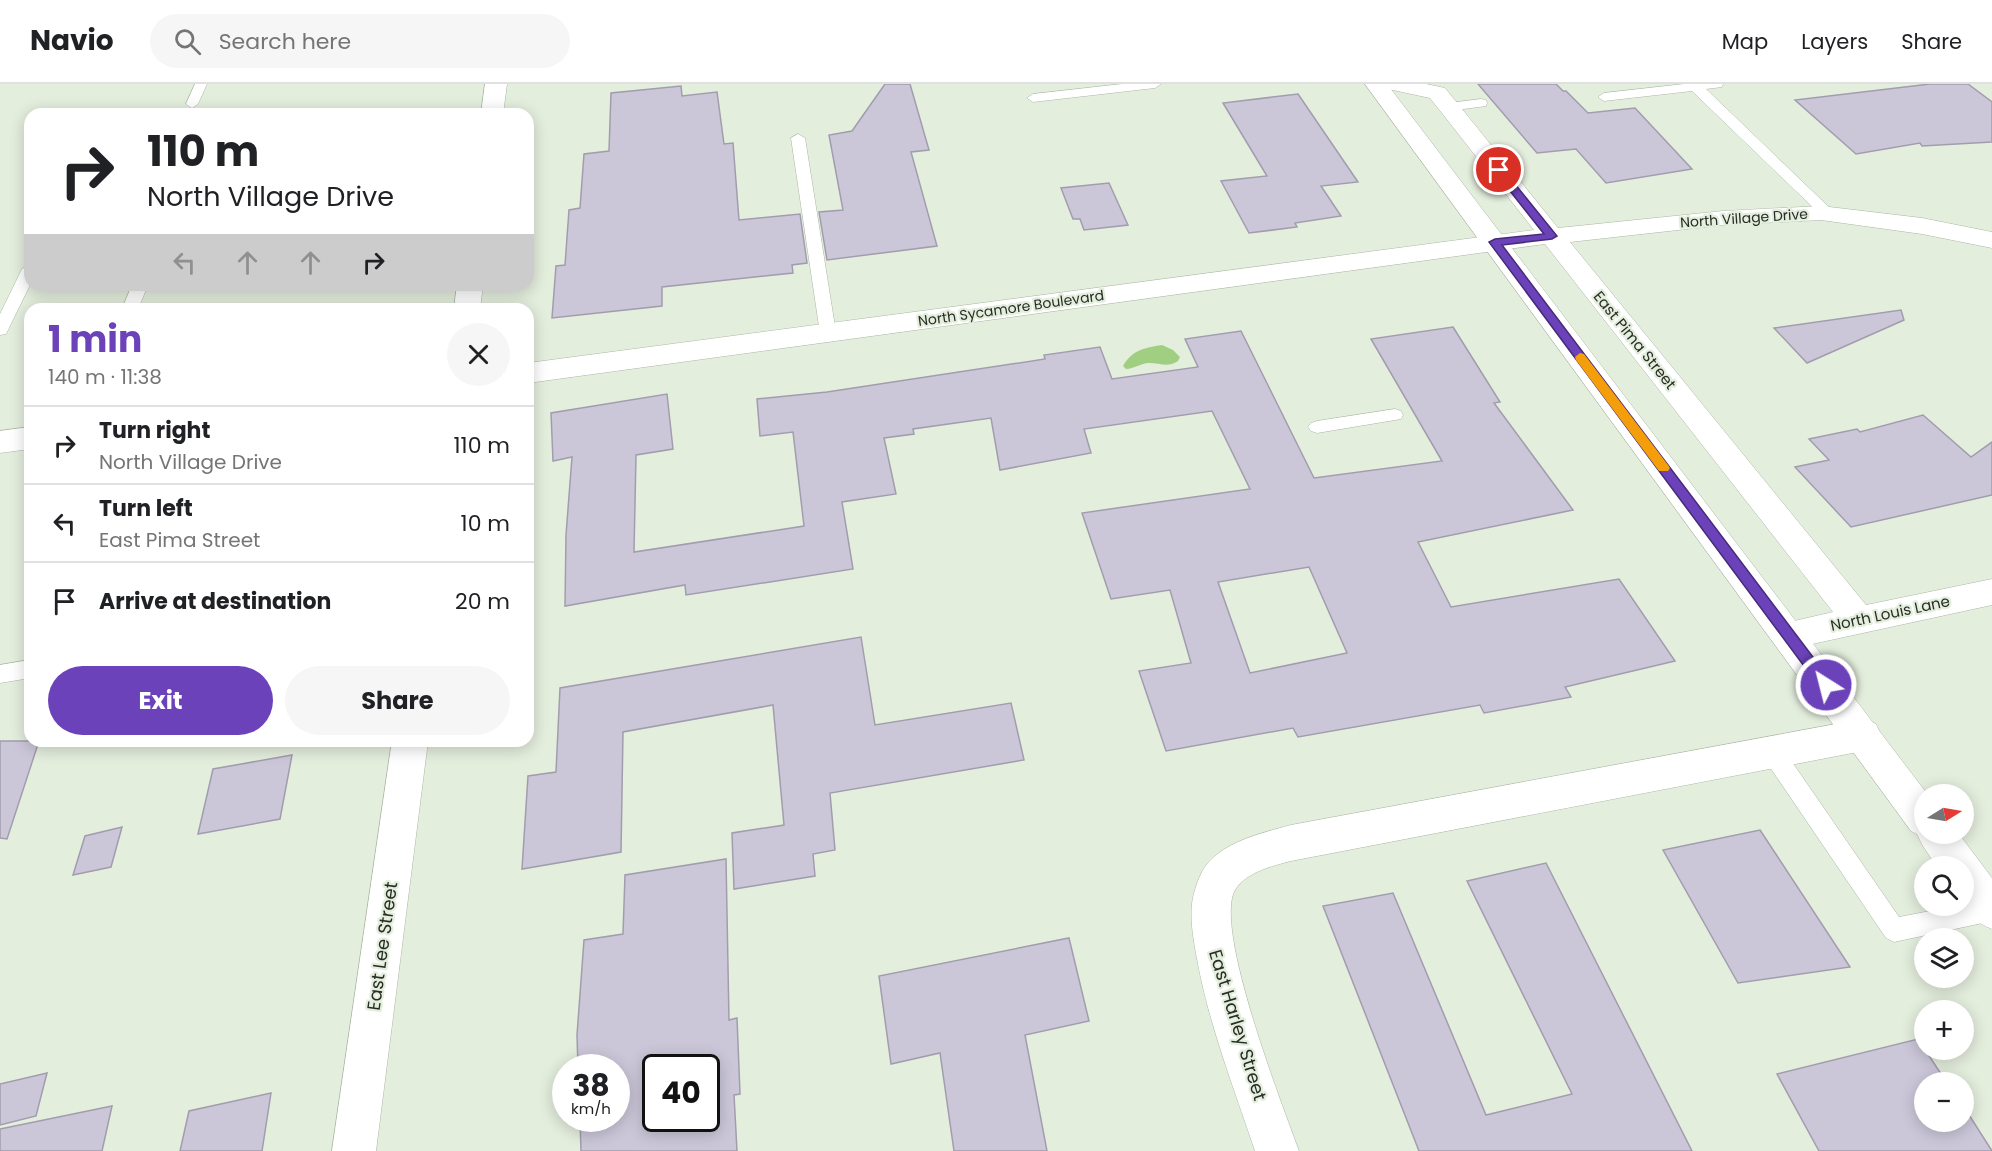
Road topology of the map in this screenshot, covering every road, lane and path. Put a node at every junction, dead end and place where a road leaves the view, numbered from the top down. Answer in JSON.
{"nodes":[{"id":1,"x":201,"y":84,"type":"edge"},
{"id":2,"x":496,"y":84,"type":"edge"},
{"id":3,"x":1155,"y":84,"type":"edge"},
{"id":4,"x":1376,"y":84,"type":"edge"},
{"id":5,"x":1396,"y":84,"type":"edge"},
{"id":6,"x":1717,"y":84,"type":"edge"},
{"id":7,"x":1695,"y":86,"type":"junction"},
{"id":8,"x":1604,"y":97,"type":"dead end"},
{"id":9,"x":1033,"y":98,"type":"dead end"},
{"id":10,"x":1481,"y":103,"type":"dead end"},
{"id":11,"x":192,"y":104,"type":"dead end"},
{"id":12,"x":1449,"y":107,"type":"junction"},
{"id":13,"x":493,"y":108,"type":"edge"},
{"id":14,"x":798,"y":138,"type":"dead end"},
{"id":15,"x":1828,"y":214,"type":"junction"},
{"id":16,"x":1552,"y":236,"type":"junction"},
{"id":17,"x":1992,"y":240,"type":"edge"},
{"id":18,"x":1495,"y":242,"type":"junction"},
{"id":19,"x":24,"y":281,"type":"edge"},
{"id":20,"x":0,"y":330,"type":"edge"},
{"id":21,"x":828,"y":333,"type":"junction"},
{"id":22,"x":534,"y":372,"type":"edge"},
{"id":23,"x":1395,"y":415,"type":"dead end"},
{"id":24,"x":1317,"y":428,"type":"dead end"},
{"id":25,"x":24,"y":439,"type":"edge"},
{"id":26,"x":0,"y":442,"type":"edge"},
{"id":27,"x":1992,"y":592,"type":"edge"},
{"id":28,"x":1859,"y":620,"type":"junction"},
{"id":29,"x":1789,"y":635,"type":"junction"},
{"id":30,"x":24,"y":670,"type":"edge"},
{"id":31,"x":0,"y":674,"type":"edge"},
{"id":32,"x":1863,"y":735,"type":"junction"},
{"id":33,"x":409,"y":747,"type":"edge"},
{"id":34,"x":1773,"y":753,"type":"junction"},
{"id":35,"x":1914,"y":805,"type":"edge"},
{"id":36,"x":1974,"y":885,"type":"edge"},
{"id":37,"x":1992,"y":910,"type":"edge"},
{"id":38,"x":354,"y":1151,"type":"edge"},
{"id":39,"x":1277,"y":1151,"type":"edge"}],
"edges":[{"from":1,"to":11,"type":"lane"},
{"from":2,"to":13,"type":"street"},
{"from":3,"to":9,"type":"lane"},
{"from":4,"to":18,"type":"street"},
{"from":5,"to":12,"type":"street","name":"East Pima Street"},
{"from":6,"to":7,"type":"lane"},
{"from":7,"to":8,"type":"lane"},
{"from":7,"to":15,"type":"lane"},
{"from":10,"to":12,"type":"lane"},
{"from":12,"to":16,"type":"street","name":"East Pima Street"},
{"from":14,"to":21,"type":"lane"},
{"from":15,"to":16,"type":"street","name":"North Village Drive"},
{"from":15,"to":17,"type":"street","name":"North Village Drive"},
{"from":16,"to":18,"type":"street","name":"North Village Drive"},
{"from":16,"to":28,"type":"street","name":"East Pima Street"},
{"from":18,"to":21,"type":"street","name":"North Sycamore Boulevard"},
{"from":18,"to":29,"type":"street"},
{"from":19,"to":20,"type":"lane"},
{"from":21,"to":22,"type":"street","name":"North Sycamore Boulevard"},
{"from":23,"to":24,"type":"lane"},
{"from":25,"to":26,"type":"street"},
{"from":27,"to":28,"type":"street","name":"North Louis Lane"},
{"from":28,"to":29,"type":"street","name":"North Louis Lane"},
{"from":29,"to":32,"type":"street"},
{"from":30,"to":31,"type":"lane"},
{"from":32,"to":34,"type":"street"},
{"from":32,"to":35,"type":"street"},
{"from":33,"to":38,"type":"street","name":"East Lee Street"},
{"from":34,"to":37,"type":"lane"},
{"from":34,"to":39,"type":"street","name":"East Harley Street"},
{"from":36,"to":37,"type":"street"}]}
